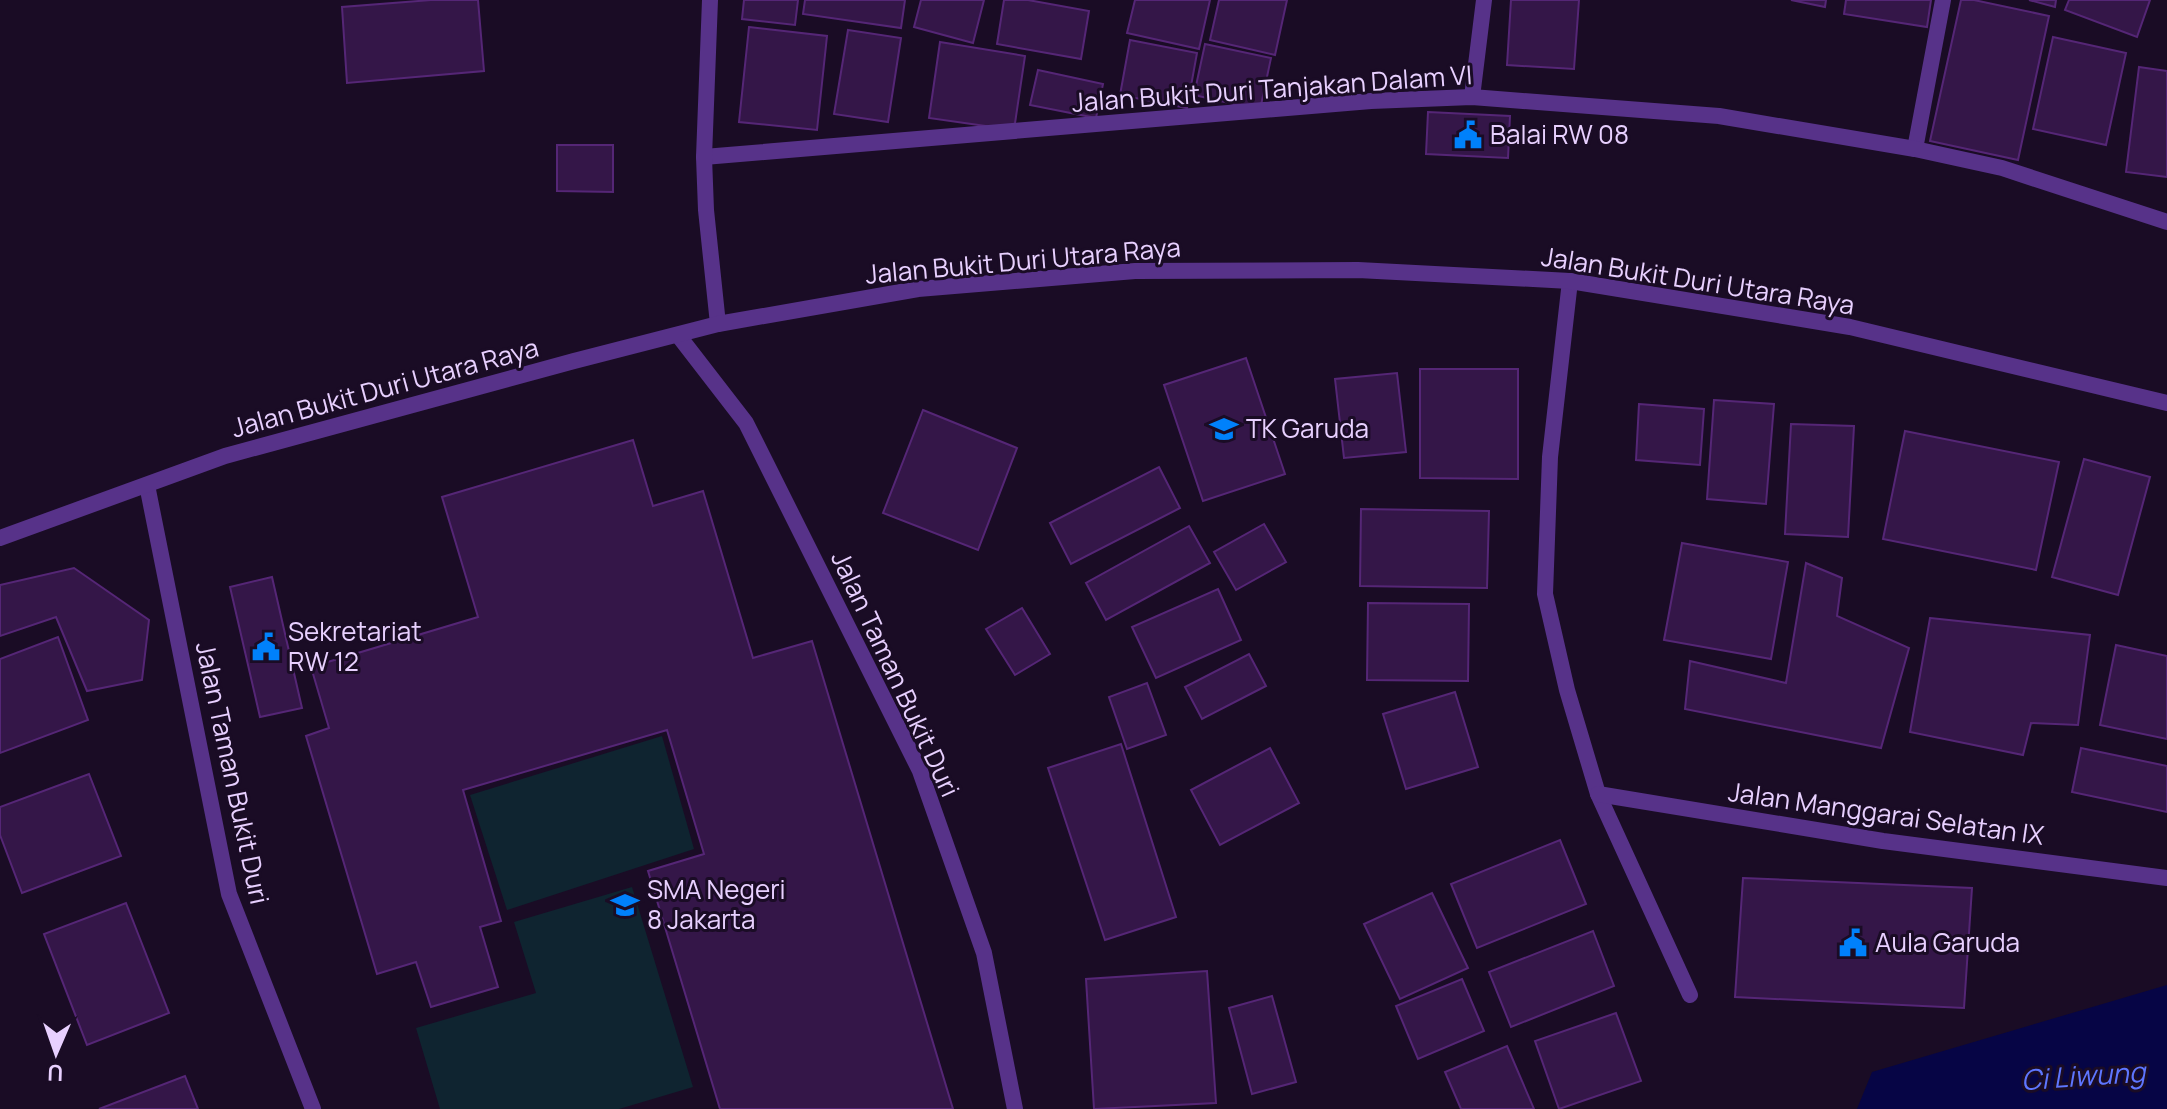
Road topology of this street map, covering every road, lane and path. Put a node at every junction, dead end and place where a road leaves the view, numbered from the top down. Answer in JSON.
{"nodes":[{"id":1,"x":710,"y":0,"type":"edge"},
{"id":2,"x":1484,"y":0,"type":"edge"},
{"id":3,"x":1943,"y":0,"type":"edge"},
{"id":4,"x":1472,"y":97,"type":"junction"},
{"id":5,"x":1915,"y":149,"type":"junction"},
{"id":6,"x":704,"y":157,"type":"junction"},
{"id":7,"x":2167,"y":222,"type":"edge"},
{"id":8,"x":1570,"y":281,"type":"junction"},
{"id":9,"x":718,"y":324,"type":"junction"},
{"id":10,"x":678,"y":335,"type":"junction"},
{"id":11,"x":2167,"y":403,"type":"edge"},
{"id":12,"x":147,"y":485,"type":"junction"},
{"id":13,"x":0,"y":538,"type":"edge"},
{"id":14,"x":1598,"y":794,"type":"junction"},
{"id":15,"x":2167,"y":878,"type":"edge"},
{"id":16,"x":1690,"y":995,"type":"dead end"},
{"id":17,"x":313,"y":1109,"type":"edge"},
{"id":18,"x":1015,"y":1109,"type":"edge"}],
"edges":[{"from":1,"to":6,"type":"street"},
{"from":2,"to":4,"type":"street"},
{"from":3,"to":5,"type":"street"},
{"from":4,"to":5,"type":"street","name":"Jalan Bukit Duri Tanjakan Dalam VI"},
{"from":4,"to":6,"type":"street","name":"Jalan Bukit Duri Tanjakan Dalam VI"},
{"from":5,"to":7,"type":"street","name":"Jalan Bukit Duri Tanjakan Dalam VI"},
{"from":6,"to":9,"type":"street"},
{"from":8,"to":9,"type":"street","name":"Jalan Bukit Duri Utara Raya"},
{"from":8,"to":11,"type":"street","name":"Jalan Bukit Duri Utara Raya"},
{"from":8,"to":14,"type":"street"},
{"from":9,"to":10,"type":"street","name":"Jalan Bukit Duri Utara Raya"},
{"from":10,"to":12,"type":"street","name":"Jalan Bukit Duri Utara Raya"},
{"from":10,"to":18,"type":"street","name":"Jalan Taman Bukit Duri"},
{"from":12,"to":13,"type":"street","name":"Jalan Bukit Duri Utara Raya"},
{"from":12,"to":17,"type":"street","name":"Jalan Taman Bukit Duri"},
{"from":14,"to":15,"type":"street","name":"Jalan Manggarai Selatan IX"},
{"from":14,"to":16,"type":"street"}]}
